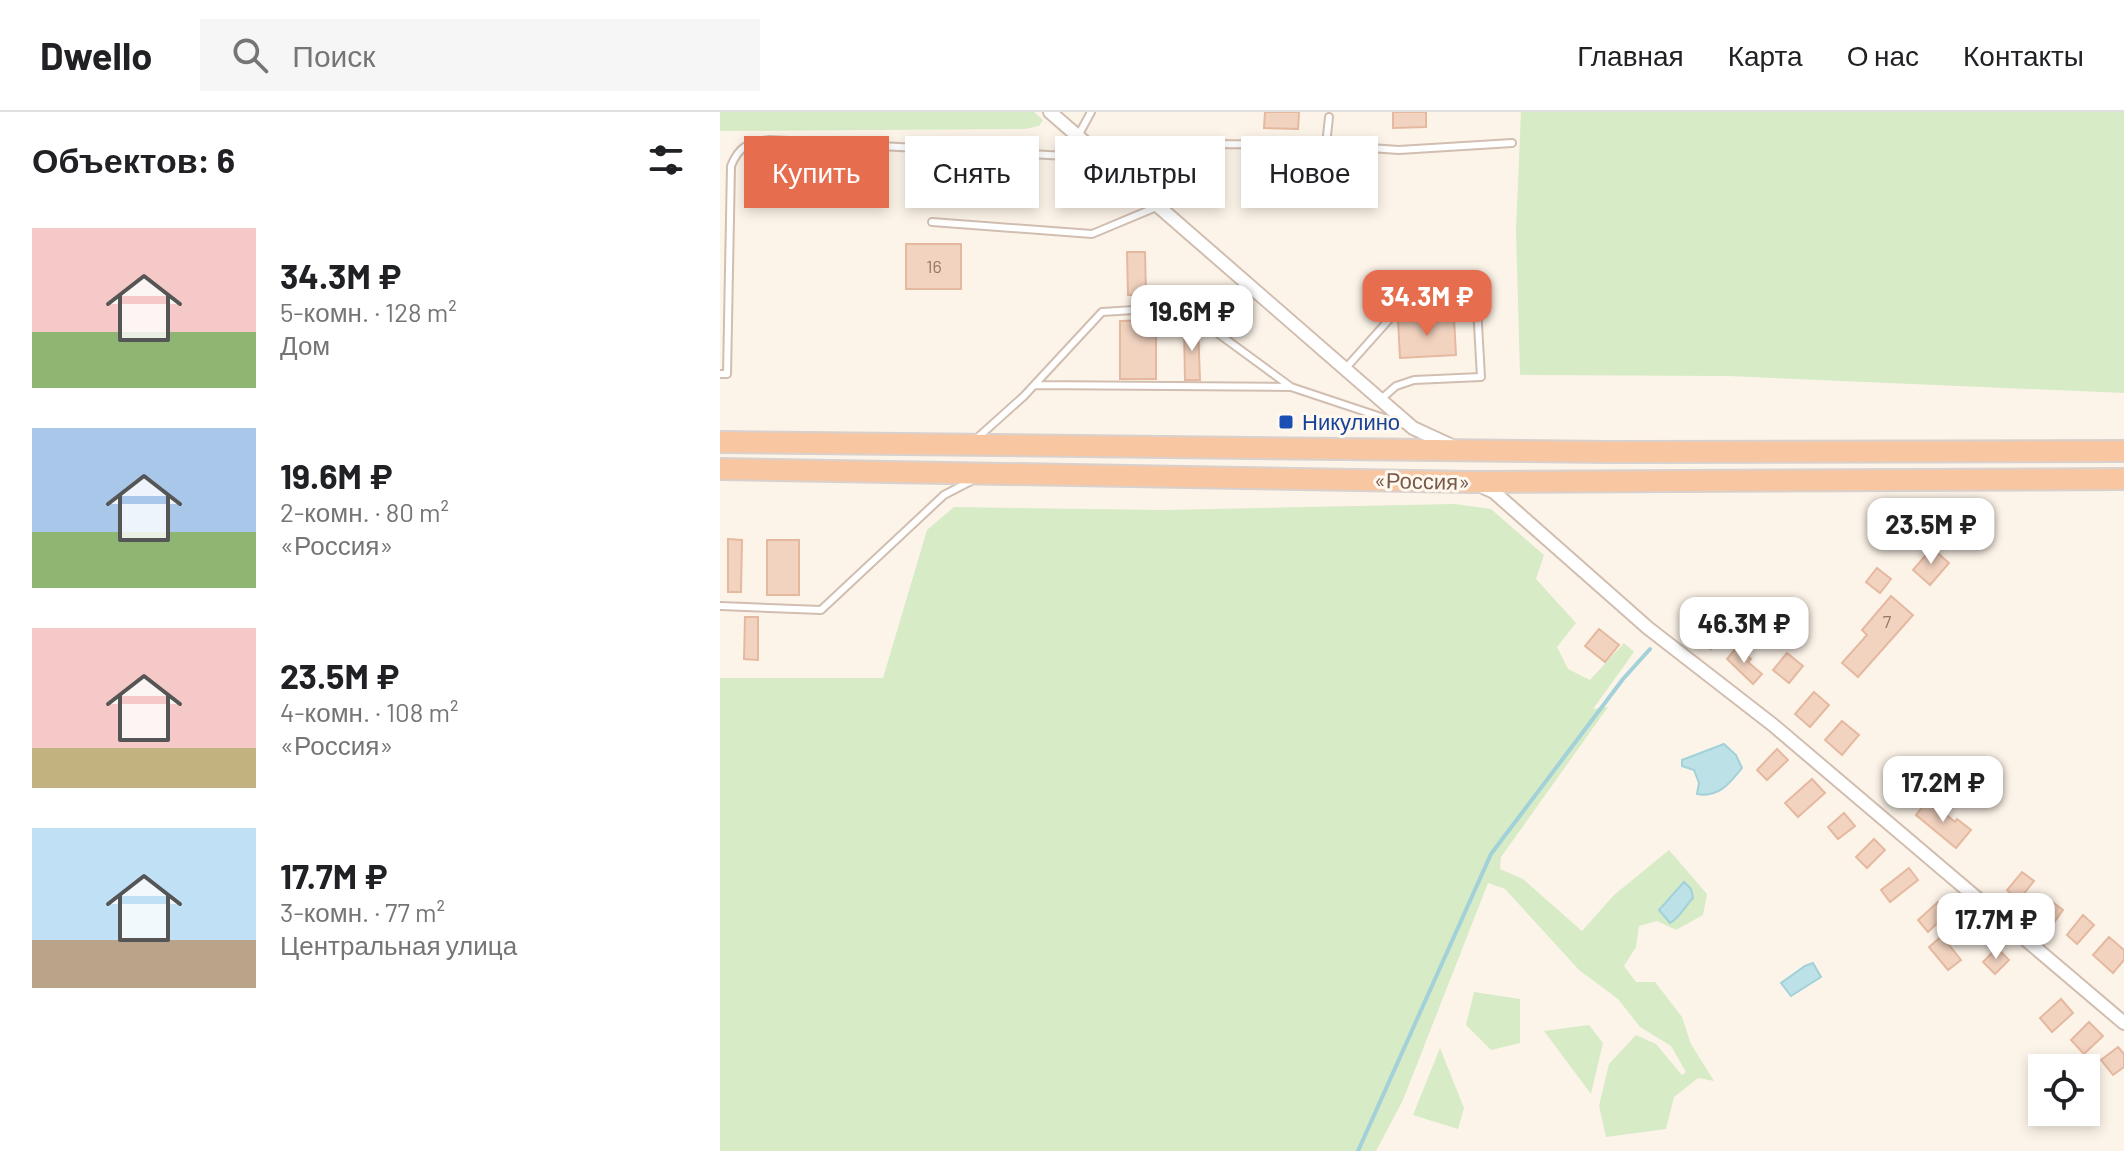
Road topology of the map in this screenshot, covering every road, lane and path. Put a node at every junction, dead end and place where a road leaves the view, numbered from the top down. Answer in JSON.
{"nodes":[{"id":1,"x":1050,"y":112,"type":"edge"},
{"id":2,"x":1091,"y":112,"type":"edge"},
{"id":3,"x":1329,"y":117,"type":"dead end"},
{"id":4,"x":1078,"y":136,"type":"joint"},
{"id":5,"x":1327,"y":136,"type":"edge"},
{"id":6,"x":1512,"y":143,"type":"dead end"},
{"id":7,"x":1378,"y":149,"type":"edge"},
{"id":8,"x":1055,"y":155,"type":"edge"},
{"id":9,"x":1154,"y":208,"type":"edge"},
{"id":10,"x":1161,"y":208,"type":"edge"},
{"id":11,"x":932,"y":222,"type":"dead end"},
{"id":12,"x":724,"y":314,"type":"edge"},
{"id":13,"x":1345,"y":369,"type":"junction"},
{"id":14,"x":720,"y":374,"type":"edge"},
{"id":15,"x":1035,"y":385,"type":"junction"},
{"id":16,"x":1291,"y":387,"type":"junction"},
{"id":17,"x":1380,"y":400,"type":"junction"},
{"id":18,"x":1413,"y":428,"type":"junction"},
{"id":19,"x":720,"y":442,"type":"edge"},
{"id":20,"x":971,"y":444,"type":"junction"},
{"id":21,"x":1458,"y":448,"type":"junction"},
{"id":22,"x":2124,"y":451,"type":"edge"},
{"id":23,"x":720,"y":469,"type":"edge"},
{"id":24,"x":990,"y":474,"type":"junction"},
{"id":25,"x":2124,"y":479,"type":"edge"},
{"id":26,"x":1472,"y":482,"type":"junction"},
{"id":27,"x":720,"y":606,"type":"edge"},
{"id":28,"x":2124,"y":1023,"type":"edge"}],
"edges":[{"from":1,"to":4,"type":"street"},
{"from":2,"to":4,"type":"lane"},
{"from":3,"to":5,"type":"lane"},
{"from":6,"to":7,"type":"lane"},
{"from":8,"to":12,"type":"lane"},
{"from":9,"to":11,"type":"lane"},
{"from":10,"to":13,"type":"street"},
{"from":12,"to":14,"type":"lane"},
{"from":13,"to":17,"type":"street"},
{"from":13,"to":17,"type":"lane"},
{"from":15,"to":16,"type":"lane"},
{"from":15,"to":16,"type":"lane"},
{"from":15,"to":20,"type":"lane"},
{"from":16,"to":18,"type":"lane"},
{"from":17,"to":18,"type":"street"},
{"from":18,"to":21,"type":"street"},
{"from":19,"to":20,"type":"highway","name":"«Россия»"},
{"from":20,"to":21,"type":"highway","name":"«Россия»"},
{"from":21,"to":22,"type":"highway","name":"«Россия»"},
{"from":23,"to":24,"type":"highway","name":"«Россия»"},
{"from":24,"to":26,"type":"highway","name":"«Россия»"},
{"from":24,"to":27,"type":"lane"},
{"from":25,"to":26,"type":"highway","name":"«Россия»"},
{"from":26,"to":28,"type":"street"}]}
